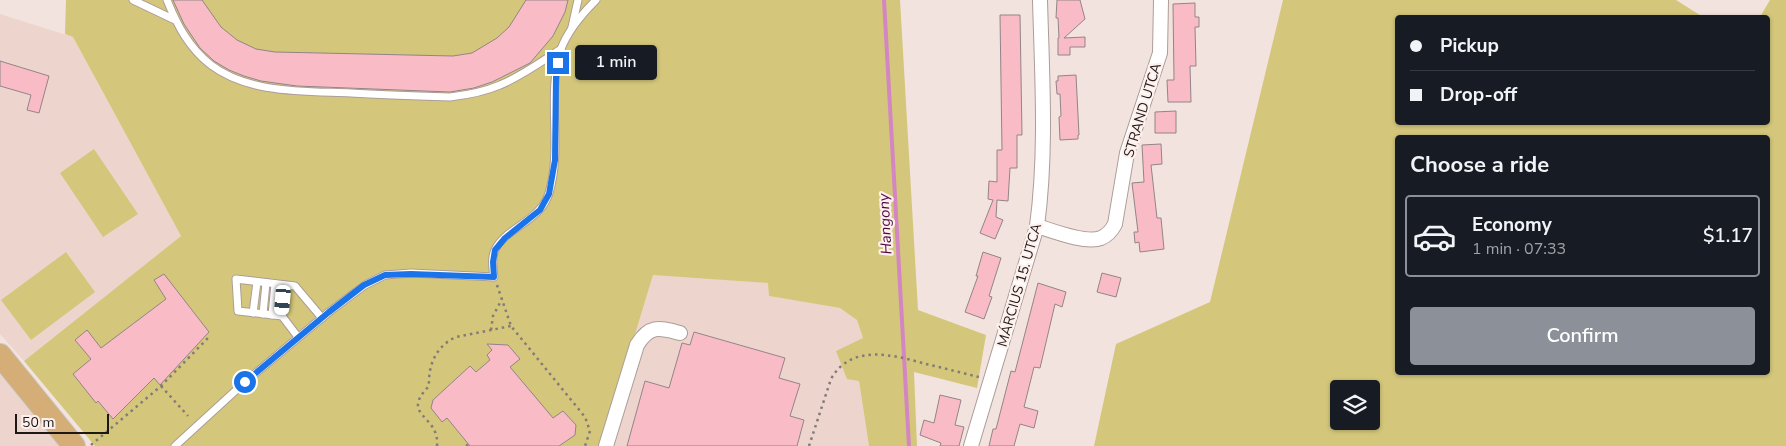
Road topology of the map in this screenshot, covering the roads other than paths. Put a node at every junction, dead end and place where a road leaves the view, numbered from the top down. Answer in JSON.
{"nodes":[{"id":1,"x":133,"y":0,"type":"edge"},
{"id":2,"x":167,"y":0,"type":"edge"},
{"id":3,"x":578,"y":0,"type":"edge"},
{"id":4,"x":596,"y":0,"type":"edge"},
{"id":5,"x":1040,"y":0,"type":"edge"},
{"id":6,"x":1162,"y":0,"type":"edge"},
{"id":7,"x":175,"y":20,"type":"junction"},
{"id":8,"x":572,"y":28,"type":"junction"},
{"id":9,"x":562,"y":49,"type":"junction"},
{"id":10,"x":1037,"y":226,"type":"junction"},
{"id":11,"x":257,"y":282,"type":"junction"},
{"id":12,"x":266,"y":283,"type":"junction"},
{"id":13,"x":275,"y":284,"type":"junction"},
{"id":14,"x":284,"y":285,"type":"junction"},
{"id":15,"x":253,"y":313,"type":"junction"},
{"id":16,"x":263,"y":314,"type":"junction"},
{"id":17,"x":272,"y":315,"type":"junction"},
{"id":18,"x":282,"y":316,"type":"junction"},
{"id":19,"x":322,"y":318,"type":"junction"},
{"id":20,"x":680,"y":333,"type":"dead end"},
{"id":21,"x":298,"y":337,"type":"junction"},
{"id":22,"x":0,"y":355,"type":"edge"},
{"id":23,"x":74,"y":446,"type":"edge"},
{"id":24,"x":174,"y":446,"type":"edge"},
{"id":25,"x":606,"y":446,"type":"edge"},
{"id":26,"x":971,"y":446,"type":"edge"}],
"edges":[{"from":1,"to":7,"type":"lane"},
{"from":2,"to":7,"type":"lane"},
{"from":3,"to":8,"type":"lane"},
{"from":4,"to":8,"type":"lane"},
{"from":5,"to":10,"type":"street","name":"MÁRCIUS 15. UTCA"},
{"from":6,"to":10,"type":"street","name":"STRAND UTCA"},
{"from":7,"to":9,"type":"lane"},
{"from":8,"to":9,"type":"lane"},
{"from":9,"to":19,"type":"lane"},
{"from":10,"to":26,"type":"street","name":"MÁRCIUS 15. UTCA"},
{"from":11,"to":12,"type":"lane"},
{"from":11,"to":15,"type":"lane"},
{"from":11,"to":15,"type":"lane"},
{"from":12,"to":13,"type":"lane"},
{"from":12,"to":16,"type":"lane"},
{"from":13,"to":14,"type":"lane"},
{"from":13,"to":17,"type":"lane"},
{"from":14,"to":18,"type":"lane"},
{"from":14,"to":19,"type":"lane"},
{"from":15,"to":16,"type":"lane"},
{"from":16,"to":17,"type":"lane"},
{"from":17,"to":18,"type":"lane"},
{"from":18,"to":21,"type":"lane"},
{"from":19,"to":21,"type":"lane"},
{"from":20,"to":25,"type":"street"},
{"from":21,"to":24,"type":"lane"},
{"from":22,"to":23,"type":"main road"}]}
